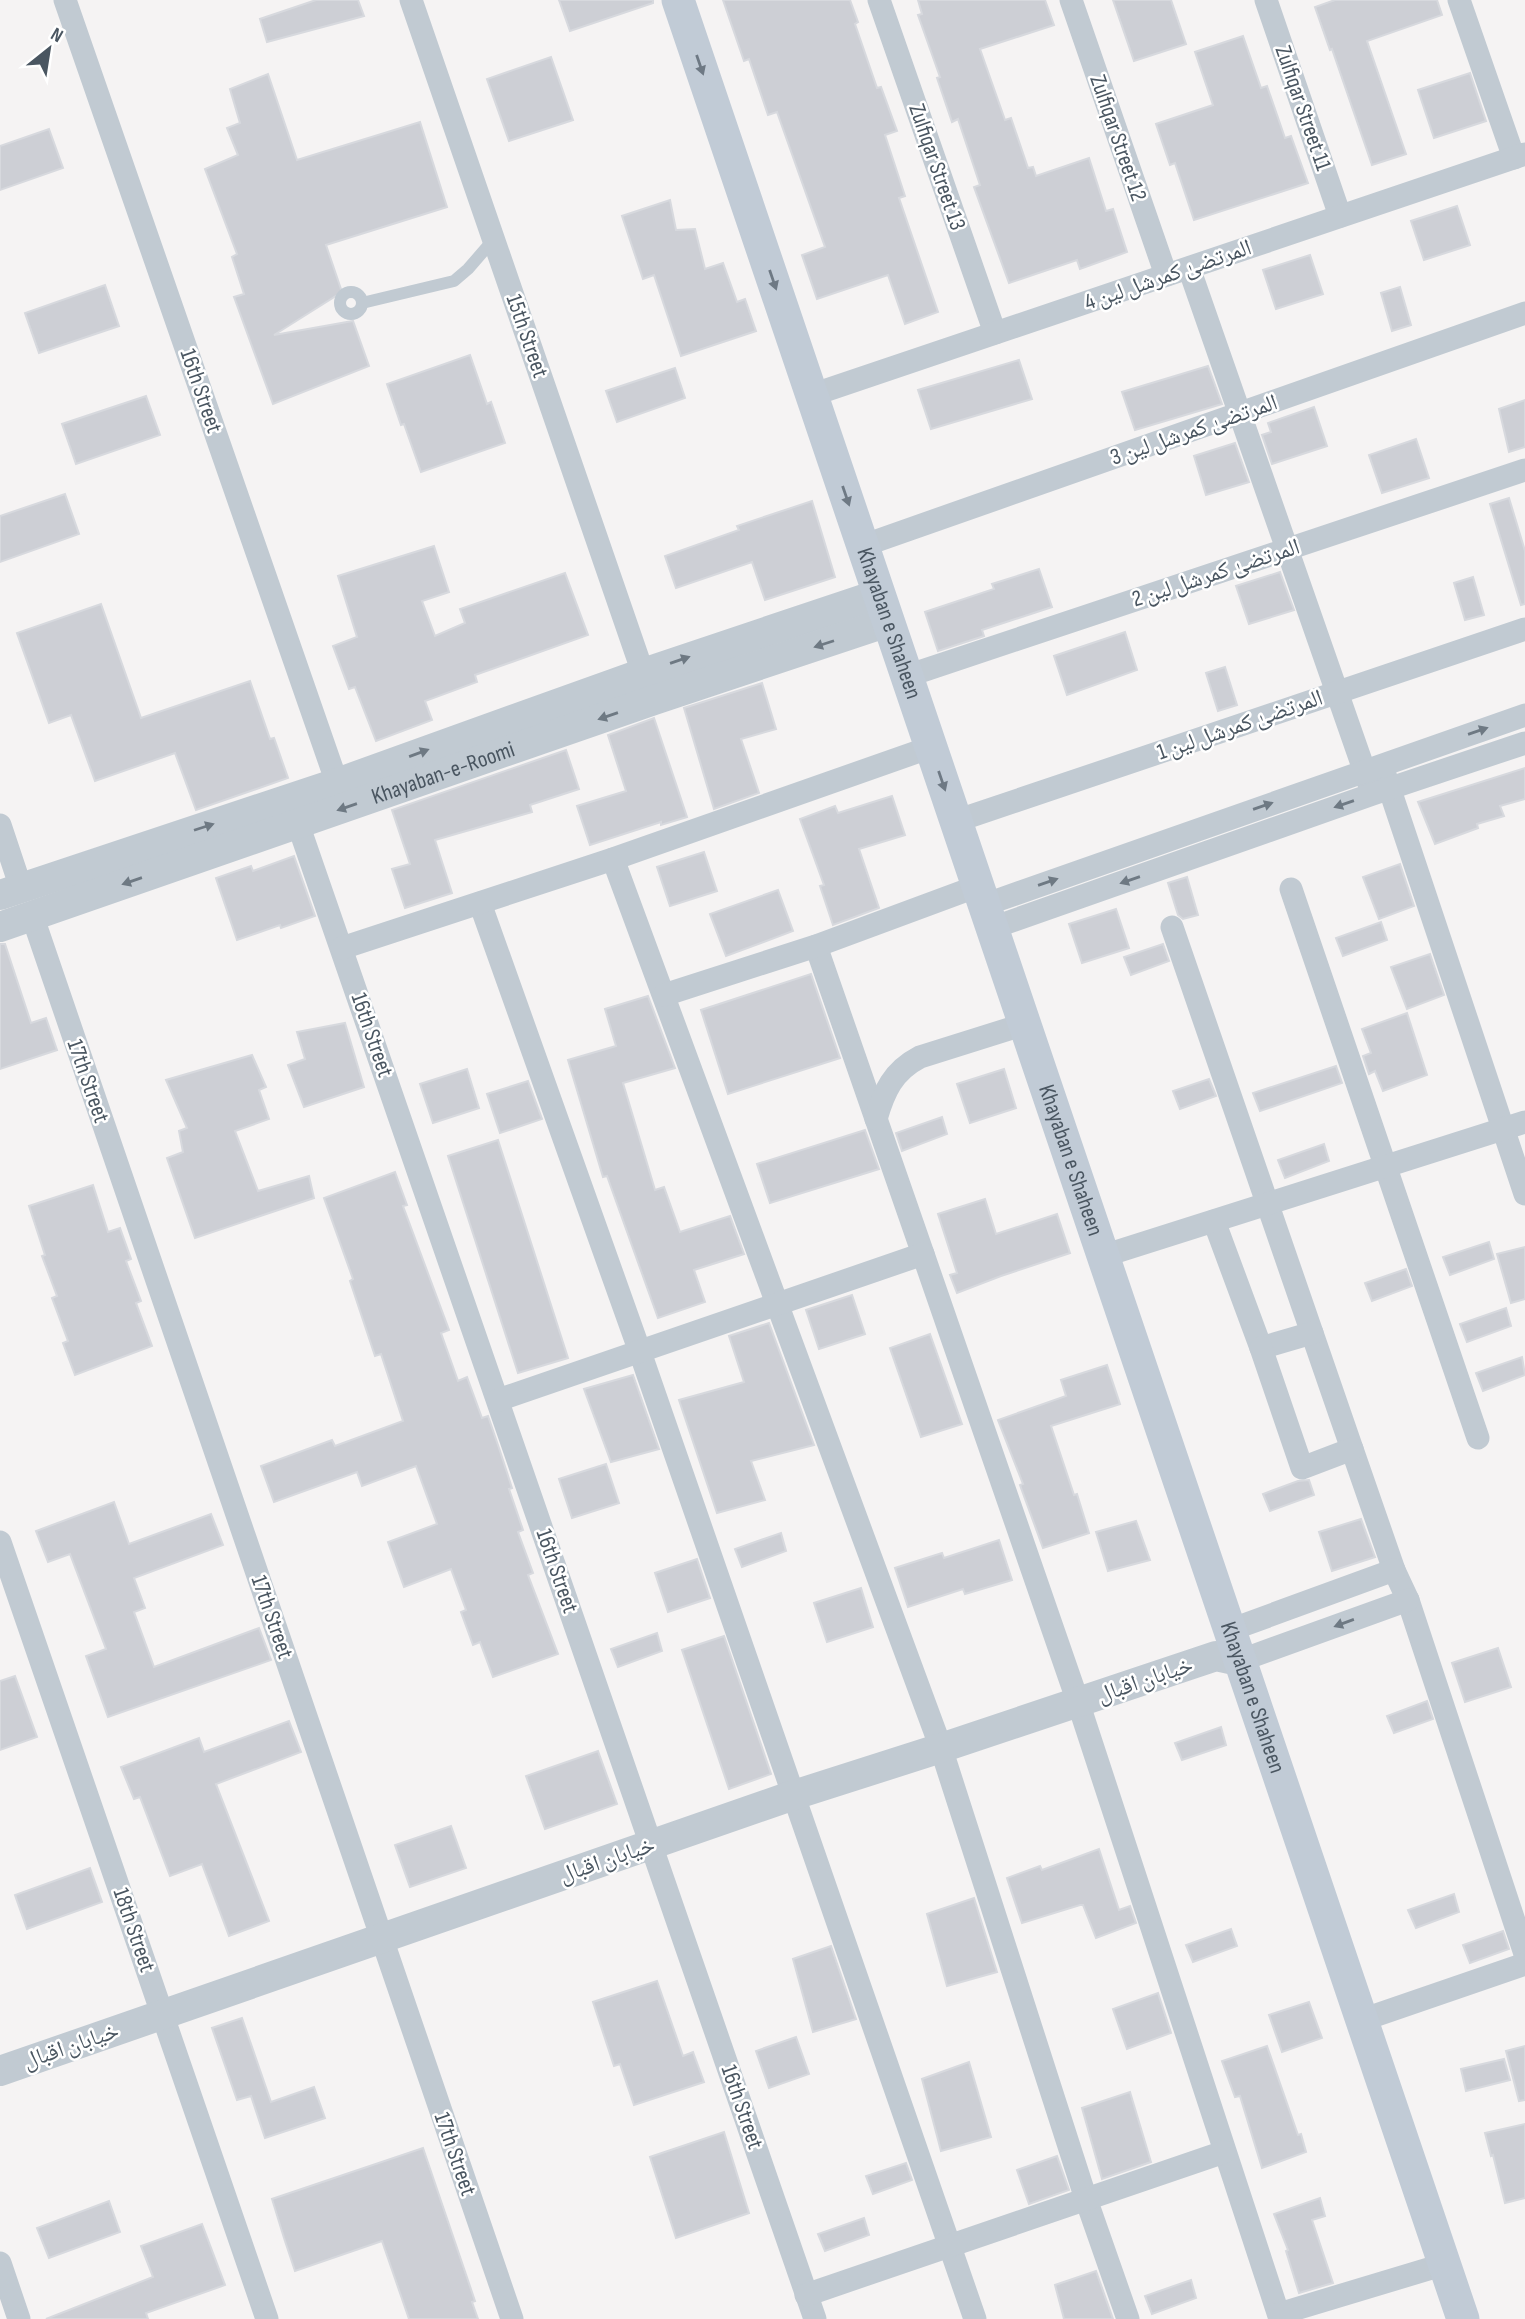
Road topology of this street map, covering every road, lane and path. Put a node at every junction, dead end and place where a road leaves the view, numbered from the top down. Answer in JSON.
{"nodes":[{"id":1,"x":65,"y":0,"type":"edge"},
{"id":2,"x":411,"y":0,"type":"edge"},
{"id":3,"x":678,"y":0,"type":"edge"},
{"id":4,"x":879,"y":0,"type":"edge"},
{"id":5,"x":1071,"y":0,"type":"edge"},
{"id":6,"x":1266,"y":0,"type":"edge"},
{"id":7,"x":1459,"y":0,"type":"edge"},
{"id":8,"x":1519,"y":156,"type":"edge"},
{"id":9,"x":1340,"y":216,"type":"junction"},
{"id":10,"x":494,"y":239,"type":"junction"},
{"id":11,"x":1189,"y":268,"type":"junction"},
{"id":12,"x":1166,"y":275,"type":"junction"},
{"id":13,"x":362,"y":303,"type":"dead end"},
{"id":14,"x":1525,"y":313,"type":"edge"},
{"id":15,"x":995,"y":333,"type":"junction"},
{"id":16,"x":812,"y":395,"type":"junction"},
{"id":17,"x":1240,"y":414,"type":"junction"},
{"id":18,"x":1525,"y":470,"type":"edge"},
{"id":19,"x":862,"y":546,"type":"junction"},
{"id":20,"x":1286,"y":549,"type":"junction"},
{"id":21,"x":883,"y":608,"type":"junction"},
{"id":22,"x":1525,"y":629,"type":"edge"},
{"id":23,"x":643,"y":673,"type":"junction"},
{"id":24,"x":907,"y":676,"type":"junction"},
{"id":25,"x":1336,"y":693,"type":"junction"},
{"id":26,"x":1525,"y":715,"type":"edge"},
{"id":27,"x":1525,"y":743,"type":"edge"},
{"id":28,"x":931,"y":747,"type":"junction"},
{"id":29,"x":1373,"y":768,"type":"junction"},
{"id":30,"x":337,"y":783,"type":"junction"},
{"id":31,"x":1381,"y":791,"type":"junction"},
{"id":32,"x":956,"y":821,"type":"junction"},
{"id":33,"x":298,"y":824,"type":"junction"},
{"id":34,"x":0,"y":825,"type":"edge"},
{"id":35,"x":613,"y":859,"type":"junction"},
{"id":36,"x":1291,"y":889,"type":"dead end"},
{"id":37,"x":18,"y":899,"type":"edge"},
{"id":38,"x":480,"y":903,"type":"junction"},
{"id":39,"x":985,"y":906,"type":"junction"},
{"id":40,"x":0,"y":927,"type":"edge"},
{"id":41,"x":1172,"y":927,"type":"dead end"},
{"id":42,"x":816,"y":946,"type":"junction"},
{"id":43,"x":342,"y":948,"type":"junction"},
{"id":44,"x":664,"y":995,"type":"junction"},
{"id":45,"x":1025,"y":1024,"type":"junction"},
{"id":46,"x":876,"y":1119,"type":"junction"},
{"id":47,"x":1525,"y":1122,"type":"edge"},
{"id":48,"x":1502,"y":1129,"type":"junction"},
{"id":49,"x":1385,"y":1166,"type":"junction"},
{"id":50,"x":1525,"y":1194,"type":"edge"},
{"id":51,"x":1267,"y":1204,"type":"junction"},
{"id":52,"x":1214,"y":1221,"type":"junction"},
{"id":53,"x":923,"y":1254,"type":"junction"},
{"id":54,"x":1103,"y":1256,"type":"junction"},
{"id":55,"x":778,"y":1305,"type":"junction"},
{"id":56,"x":1312,"y":1333,"type":"junction"},
{"id":57,"x":1261,"y":1348,"type":"junction"},
{"id":58,"x":640,"y":1352,"type":"junction"},
{"id":59,"x":498,"y":1400,"type":"junction"},
{"id":60,"x":1478,"y":1438,"type":"dead end"},
{"id":61,"x":1352,"y":1449,"type":"junction"},
{"id":62,"x":0,"y":1542,"type":"edge"},
{"id":63,"x":1394,"y":1570,"type":"junction"},
{"id":64,"x":1408,"y":1600,"type":"junction"},
{"id":65,"x":1228,"y":1649,"type":"junction"},
{"id":66,"x":1078,"y":1702,"type":"junction"},
{"id":67,"x":941,"y":1748,"type":"junction"},
{"id":68,"x":794,"y":1795,"type":"junction"},
{"id":69,"x":651,"y":1844,"type":"junction"},
{"id":70,"x":382,"y":1938,"type":"junction"},
{"id":71,"x":1525,"y":1954,"type":"edge"},
{"id":72,"x":1525,"y":1965,"type":"edge"},
{"id":73,"x":162,"y":2014,"type":"junction"},
{"id":74,"x":1362,"y":2020,"type":"junction"},
{"id":75,"x":0,"y":2071,"type":"edge"},
{"id":76,"x":1224,"y":2152,"type":"junction"},
{"id":77,"x":1086,"y":2199,"type":"junction"},
{"id":78,"x":949,"y":2246,"type":"junction"},
{"id":79,"x":0,"y":2263,"type":"edge"},
{"id":80,"x":1445,"y":2264,"type":"junction"},
{"id":81,"x":806,"y":2294,"type":"junction"},
{"id":82,"x":1279,"y":2317,"type":"edge"},
{"id":83,"x":19,"y":2319,"type":"edge"},
{"id":84,"x":267,"y":2319,"type":"edge"},
{"id":85,"x":512,"y":2319,"type":"edge"},
{"id":86,"x":815,"y":2319,"type":"edge"},
{"id":87,"x":975,"y":2319,"type":"edge"},
{"id":88,"x":1128,"y":2319,"type":"edge"},
{"id":89,"x":1463,"y":2319,"type":"edge"}],
"edges":[{"from":1,"to":30,"type":"street","name":"16th Street"},
{"from":2,"to":10,"type":"street","name":"15th Street"},
{"from":3,"to":16,"type":"main road","name":"Khayaban e Shaheen","one_way":true},
{"from":4,"to":15,"type":"street","name":"Zulfiqar Street 13"},
{"from":5,"to":12,"type":"street","name":"Zulfiqar Street 12"},
{"from":6,"to":9,"type":"street","name":"Zulfiqar Street 11"},
{"from":7,"to":8,"type":"street"},
{"from":8,"to":9,"type":"street","name":"المرتضیٰ کمرشل لین 4"},
{"from":9,"to":11,"type":"street","name":"المرتضیٰ کمرشل لین 4"},
{"from":10,"to":13,"type":"lane"},
{"from":10,"to":23,"type":"street","name":"15th Street"},
{"from":11,"to":12,"type":"street","name":"المرتضیٰ کمرشل لین 4"},
{"from":11,"to":17,"type":"street"},
{"from":12,"to":15,"type":"street","name":"المرتضیٰ کمرشل لین 4"},
{"from":14,"to":17,"type":"street","name":"المرتضیٰ کمرشل لین 3"},
{"from":15,"to":16,"type":"street","name":"المرتضیٰ کمرشل لین 4"},
{"from":16,"to":19,"type":"main road","name":"Khayaban e Shaheen","one_way":true},
{"from":17,"to":19,"type":"street","name":"المرتضیٰ کمرشل لین 3"},
{"from":17,"to":20,"type":"street"},
{"from":18,"to":20,"type":"street","name":"المرتضیٰ کمرشل لین 2"},
{"from":19,"to":21,"type":"main road","name":"Khayaban e Shaheen"},
{"from":20,"to":24,"type":"street","name":"المرتضیٰ کمرشل لین 2"},
{"from":20,"to":25,"type":"street"},
{"from":23,"to":21,"type":"street","name":"Khayaban-e-Roomi","one_way":true},
{"from":21,"to":24,"type":"main road","name":"Khayaban e Shaheen"},
{"from":21,"to":33,"type":"street","name":"Khayaban-e-Roomi","one_way":true},
{"from":22,"to":25,"type":"street","name":"المرتضیٰ کمرشل لین 1"},
{"from":30,"to":23,"type":"street","name":"Khayaban-e-Roomi","one_way":true},
{"from":24,"to":28,"type":"main road","name":"Khayaban e Shaheen"},
{"from":25,"to":29,"type":"street"},
{"from":25,"to":32,"type":"street","name":"المرتضیٰ کمرشل لین 1"},
{"from":29,"to":26,"type":"street","one_way":true},
{"from":27,"to":31,"type":"street"},
{"from":28,"to":32,"type":"main road","name":"Khayaban e Shaheen","one_way":true},
{"from":28,"to":35,"type":"street"},
{"from":29,"to":31,"type":"street"},
{"from":39,"to":29,"type":"street","one_way":true},
{"from":37,"to":30,"type":"street","name":"Khayaban-e-Roomi","one_way":true},
{"from":31,"to":39,"type":"street","one_way":true},
{"from":31,"to":48,"type":"street"},
{"from":32,"to":39,"type":"main road","name":"Khayaban e Shaheen"},
{"from":33,"to":37,"type":"street","name":"Khayaban-e-Roomi","one_way":true},
{"from":33,"to":43,"type":"street","name":"16th Street"},
{"from":34,"to":37,"type":"street","name":"17th Street"},
{"from":35,"to":38,"type":"street"},
{"from":35,"to":44,"type":"street"},
{"from":36,"to":49,"type":"street"},
{"from":37,"to":40,"type":"street","name":"Khayaban-e-Roomi"},
{"from":37,"to":70,"type":"street","name":"17th Street"},
{"from":38,"to":43,"type":"street"},
{"from":38,"to":58,"type":"street"},
{"from":39,"to":42,"type":"street"},
{"from":39,"to":45,"type":"main road","name":"Khayaban e Shaheen"},
{"from":41,"to":51,"type":"street"},
{"from":42,"to":44,"type":"street"},
{"from":42,"to":46,"type":"street"},
{"from":43,"to":59,"type":"street","name":"16th Street"},
{"from":44,"to":55,"type":"street"},
{"from":45,"to":46,"type":"street"},
{"from":45,"to":54,"type":"main road","name":"Khayaban e Shaheen"},
{"from":46,"to":53,"type":"street"},
{"from":47,"to":48,"type":"street"},
{"from":48,"to":49,"type":"street"},
{"from":48,"to":50,"type":"street"},
{"from":49,"to":51,"type":"street"},
{"from":49,"to":60,"type":"street"},
{"from":51,"to":52,"type":"street"},
{"from":51,"to":56,"type":"street"},
{"from":52,"to":54,"type":"street"},
{"from":52,"to":57,"type":"street"},
{"from":53,"to":55,"type":"street"},
{"from":53,"to":66,"type":"street"},
{"from":54,"to":65,"type":"main road","name":"Khayaban e Shaheen"},
{"from":55,"to":58,"type":"street"},
{"from":55,"to":67,"type":"street"},
{"from":56,"to":57,"type":"street"},
{"from":56,"to":61,"type":"street"},
{"from":57,"to":61,"type":"street"},
{"from":58,"to":59,"type":"street"},
{"from":58,"to":68,"type":"street"},
{"from":59,"to":69,"type":"street","name":"16th Street"},
{"from":61,"to":63,"type":"street"},
{"from":62,"to":73,"type":"street","name":"18th Street"},
{"from":63,"to":64,"type":"street"},
{"from":63,"to":65,"type":"street","name":"خیابان اقبال"},
{"from":64,"to":65,"type":"street","name":"خیابان اقبال","one_way":true},
{"from":64,"to":71,"type":"street"},
{"from":65,"to":66,"type":"street","name":"خیابان اقبال"},
{"from":65,"to":74,"type":"main road","name":"Khayaban e Shaheen"},
{"from":66,"to":67,"type":"street","name":"خیابان اقبال"},
{"from":66,"to":76,"type":"street"},
{"from":67,"to":68,"type":"street","name":"خیابان اقبال"},
{"from":67,"to":77,"type":"street"},
{"from":68,"to":69,"type":"street","name":"خیابان اقبال"},
{"from":68,"to":78,"type":"street"},
{"from":69,"to":70,"type":"street","name":"خیابان اقبال"},
{"from":69,"to":81,"type":"street","name":"16th Street"},
{"from":70,"to":73,"type":"street","name":"خیابان اقبال"},
{"from":70,"to":85,"type":"street","name":"17th Street"},
{"from":72,"to":74,"type":"street"},
{"from":73,"to":75,"type":"street","name":"خیابان اقبال"},
{"from":73,"to":84,"type":"street","name":"18th Street"},
{"from":74,"to":80,"type":"main road","name":"Khayaban e Shaheen"},
{"from":76,"to":77,"type":"street"},
{"from":76,"to":82,"type":"street"},
{"from":77,"to":78,"type":"street"},
{"from":77,"to":88,"type":"street"},
{"from":78,"to":81,"type":"street"},
{"from":78,"to":87,"type":"street"},
{"from":79,"to":83,"type":"street"},
{"from":80,"to":82,"type":"street"},
{"from":80,"to":89,"type":"main road","name":"Khayaban e Shaheen"},
{"from":81,"to":86,"type":"street","name":"16th Street"}]}
